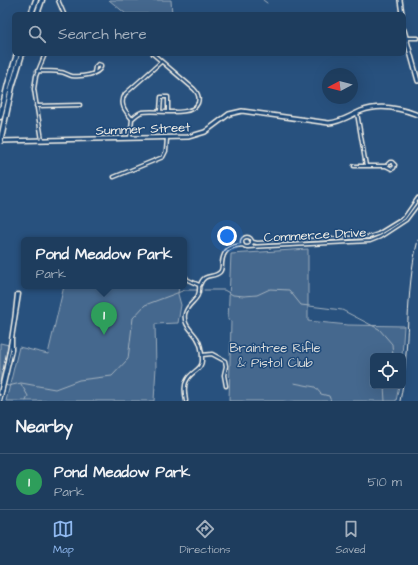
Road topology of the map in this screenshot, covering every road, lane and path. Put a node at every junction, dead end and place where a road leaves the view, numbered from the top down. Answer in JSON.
{"nodes":[{"id":1,"x":36,"y":0,"type":"edge"},
{"id":2,"x":42,"y":0,"type":"edge"},
{"id":3,"x":58,"y":0,"type":"edge"},
{"id":4,"x":404,"y":0,"type":"edge"},
{"id":5,"x":400,"y":1,"type":"edge"},
{"id":6,"x":32,"y":12,"type":"edge"},
{"id":7,"x":38,"y":12,"type":"edge"},
{"id":8,"x":63,"y":12,"type":"edge"},
{"id":9,"x":402,"y":12,"type":"edge"},
{"id":10,"x":406,"y":38,"type":"joint"},
{"id":11,"x":418,"y":38,"type":"edge"},
{"id":12,"x":16,"y":56,"type":"edge"},
{"id":13,"x":21,"y":56,"type":"edge"},
{"id":14,"x":43,"y":56,"type":"edge"},
{"id":15,"x":155,"y":56,"type":"edge"},
{"id":16,"x":161,"y":62,"type":"junction"},
{"id":17,"x":37,"y":71,"type":"junction"},
{"id":18,"x":94,"y":72,"type":"junction"},
{"id":19,"x":418,"y":81,"type":"edge"},
{"id":20,"x":80,"y":105,"type":"dead end"},
{"id":21,"x":36,"y":106,"type":"junction"},
{"id":22,"x":160,"y":111,"type":"junction"},
{"id":23,"x":168,"y":111,"type":"junction"},
{"id":24,"x":357,"y":113,"type":"junction"},
{"id":25,"x":418,"y":115,"type":"edge"},
{"id":26,"x":0,"y":117,"type":"edge"},
{"id":27,"x":132,"y":119,"type":"junction"},
{"id":28,"x":167,"y":138,"type":"junction"},
{"id":29,"x":130,"y":139,"type":"junction"},
{"id":30,"x":42,"y":140,"type":"junction"},
{"id":31,"x":0,"y":141,"type":"edge"},
{"id":32,"x":354,"y":166,"type":"dead end"},
{"id":33,"x":366,"y":166,"type":"junction"},
{"id":34,"x":386,"y":166,"type":"junction"},
{"id":35,"x":114,"y":177,"type":"dead end"},
{"id":36,"x":418,"y":198,"type":"edge"},
{"id":37,"x":415,"y":203,"type":"junction"},
{"id":38,"x":418,"y":204,"type":"edge"},
{"id":39,"x":385,"y":231,"type":"junction"},
{"id":40,"x":251,"y":240,"type":"junction"},
{"id":41,"x":243,"y":245,"type":"junction"},
{"id":42,"x":248,"y":247,"type":"junction"},
{"id":43,"x":187,"y":279,"type":"edge"},
{"id":44,"x":200,"y":285,"type":"junction"},
{"id":45,"x":18,"y":294,"type":"dead end"},
{"id":46,"x":202,"y":355,"type":"junction"},
{"id":47,"x":8,"y":361,"type":"junction"},
{"id":48,"x":226,"y":386,"type":"dead end"},
{"id":49,"x":0,"y":393,"type":"edge"},
{"id":50,"x":0,"y":401,"type":"edge"},
{"id":51,"x":186,"y":401,"type":"edge"}],
"edges":[{"from":1,"to":6,"type":"highway"},
{"from":2,"to":7,"type":"highway"},
{"from":3,"to":8,"type":"street"},
{"from":4,"to":5,"type":"street"},
{"from":5,"to":9,"type":"street"},
{"from":10,"to":11,"type":"street"},
{"from":10,"to":19,"type":"street"},
{"from":12,"to":26,"type":"highway"},
{"from":13,"to":31,"type":"highway","bridge":true},
{"from":14,"to":17,"type":"street"},
{"from":15,"to":16,"type":"street"},
{"from":16,"to":23,"type":"street"},
{"from":16,"to":27,"type":"street"},
{"from":17,"to":18,"type":"street"},
{"from":17,"to":21,"type":"street"},
{"from":18,"to":18,"type":"street"},
{"from":20,"to":21,"type":"street"},
{"from":21,"to":30,"type":"street"},
{"from":22,"to":23,"type":"street"},
{"from":22,"to":23,"type":"street"},
{"from":22,"to":27,"type":"street"},
{"from":24,"to":25,"type":"street","name":"Summer Street"},
{"from":24,"to":28,"type":"street","name":"Summer Street"},
{"from":24,"to":33,"type":"street"},
{"from":27,"to":29,"type":"street"},
{"from":28,"to":29,"type":"street","name":"Summer Street"},
{"from":28,"to":35,"type":"street"},
{"from":29,"to":30,"type":"street","name":"Summer Street"},
{"from":30,"to":31,"type":"street","name":"Summer Street"},
{"from":32,"to":33,"type":"street"},
{"from":33,"to":34,"type":"street"},
{"from":34,"to":34,"type":"street"},
{"from":36,"to":37,"type":"street","name":"Commerce Drive"},
{"from":37,"to":38,"type":"street"},
{"from":37,"to":39,"type":"street","name":"Commerce Drive"},
{"from":38,"to":39,"type":"street","name":"Commerce Drive"},
{"from":39,"to":40,"type":"street","name":"Commerce Drive"},
{"from":39,"to":42,"type":"street","name":"Commerce Drive"},
{"from":40,"to":41,"type":"street"},
{"from":40,"to":42,"type":"street"},
{"from":41,"to":42,"type":"street"},
{"from":41,"to":44,"type":"street"},
{"from":43,"to":44,"type":"street"},
{"from":44,"to":46,"type":"street"},
{"from":45,"to":47,"type":"street"},
{"from":46,"to":48,"type":"street"},
{"from":46,"to":51,"type":"street"},
{"from":47,"to":49,"type":"street"},
{"from":47,"to":50,"type":"street"}]}
